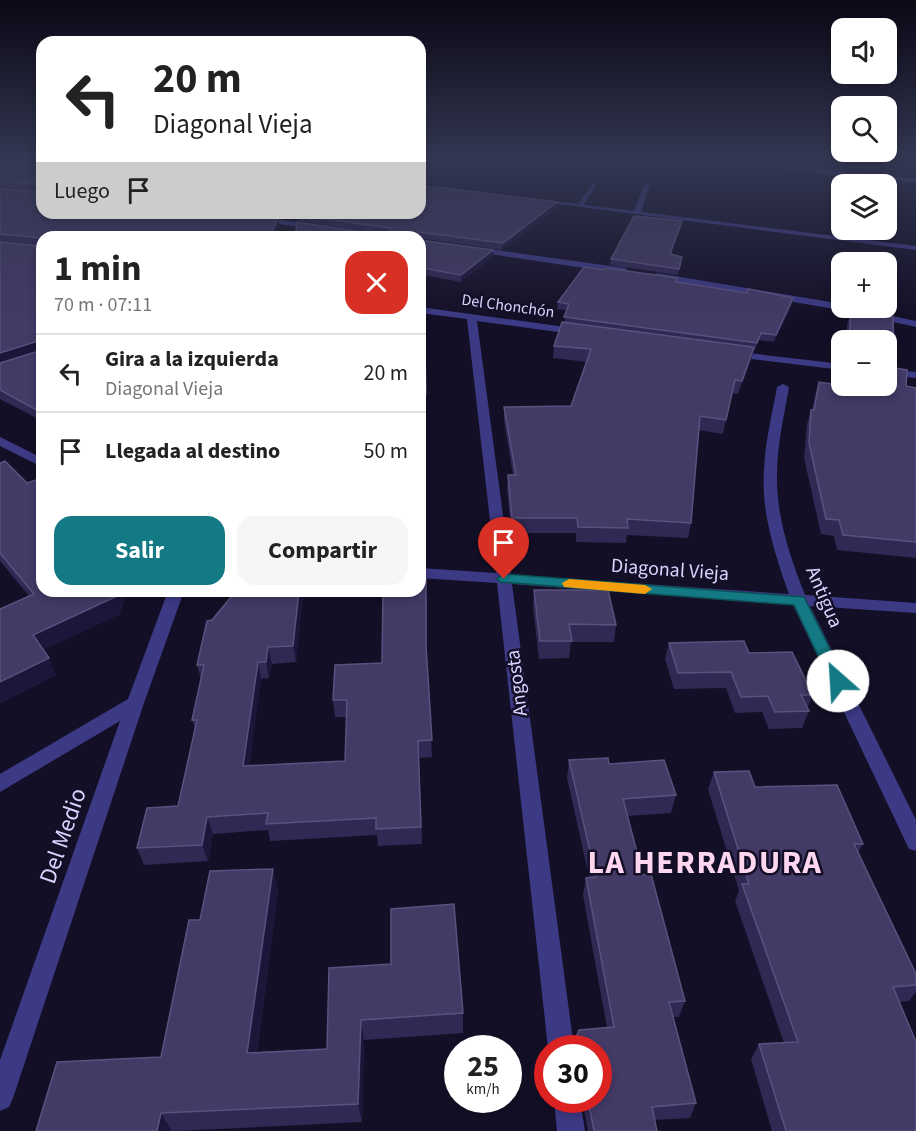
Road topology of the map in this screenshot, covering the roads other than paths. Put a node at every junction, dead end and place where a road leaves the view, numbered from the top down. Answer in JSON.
{"nodes":[{"id":1,"x":643,"y":214,"type":"edge"},
{"id":2,"x":260,"y":219,"type":"edge"},
{"id":3,"x":328,"y":229,"type":"edge"},
{"id":4,"x":465,"y":248,"type":"edge"},
{"id":5,"x":916,"y":248,"type":"edge"},
{"id":6,"x":635,"y":273,"type":"edge"},
{"id":7,"x":647,"y":275,"type":"edge"},
{"id":8,"x":831,"y":305,"type":"edge"},
{"id":9,"x":426,"y":311,"type":"edge"},
{"id":10,"x":472,"y":317,"type":"junction"},
{"id":11,"x":890,"y":318,"type":"edge"},
{"id":12,"x":916,"y":324,"type":"edge"},
{"id":13,"x":589,"y":334,"type":"edge"},
{"id":14,"x":719,"y":352,"type":"edge"},
{"id":15,"x":831,"y":366,"type":"edge"},
{"id":16,"x":897,"y":373,"type":"edge"},
{"id":17,"x":916,"y":375,"type":"edge"},
{"id":18,"x":783,"y":387,"type":"dead end"},
{"id":19,"x":0,"y":441,"type":"edge"},
{"id":20,"x":36,"y":461,"type":"edge"},
{"id":21,"x":426,"y":573,"type":"edge"},
{"id":22,"x":504,"y":579,"type":"junction"},
{"id":23,"x":174,"y":597,"type":"edge"},
{"id":24,"x":799,"y":600,"type":"junction"},
{"id":25,"x":916,"y":608,"type":"edge"},
{"id":26,"x":135,"y":704,"type":"junction"},
{"id":27,"x":0,"y":784,"type":"edge"},
{"id":28,"x":916,"y":842,"type":"edge"},
{"id":29,"x":559,"y":1035,"type":"edge"},
{"id":30,"x":0,"y":1098,"type":"edge"},
{"id":31,"x":569,"y":1113,"type":"edge"},
{"id":32,"x":571,"y":1131,"type":"edge"}],
"edges":[{"from":1,"to":5,"type":"street"},
{"from":2,"to":3,"type":"street"},
{"from":4,"to":6,"type":"street"},
{"from":7,"to":8,"type":"street"},
{"from":9,"to":10,"type":"street","name":"Del Chonchón"},
{"from":10,"to":13,"type":"street","name":"Del Chonchón"},
{"from":10,"to":22,"type":"street","name":"Angosta"},
{"from":11,"to":12,"type":"street"},
{"from":14,"to":15,"type":"street"},
{"from":16,"to":17,"type":"street"},
{"from":18,"to":24,"type":"street","name":"Antigua"},
{"from":19,"to":20,"type":"street"},
{"from":21,"to":22,"type":"street","name":"Diagonal Vieja"},
{"from":22,"to":24,"type":"street","name":"Diagonal Vieja"},
{"from":22,"to":29,"type":"street","name":"Angosta"},
{"from":23,"to":26,"type":"street","name":"Del Medio"},
{"from":24,"to":25,"type":"street","name":"Diagonal Vieja"},
{"from":24,"to":28,"type":"street","name":"Antigua"},
{"from":26,"to":27,"type":"street"},
{"from":26,"to":30,"type":"street","name":"Del Medio"},
{"from":31,"to":32,"type":"street"}]}
